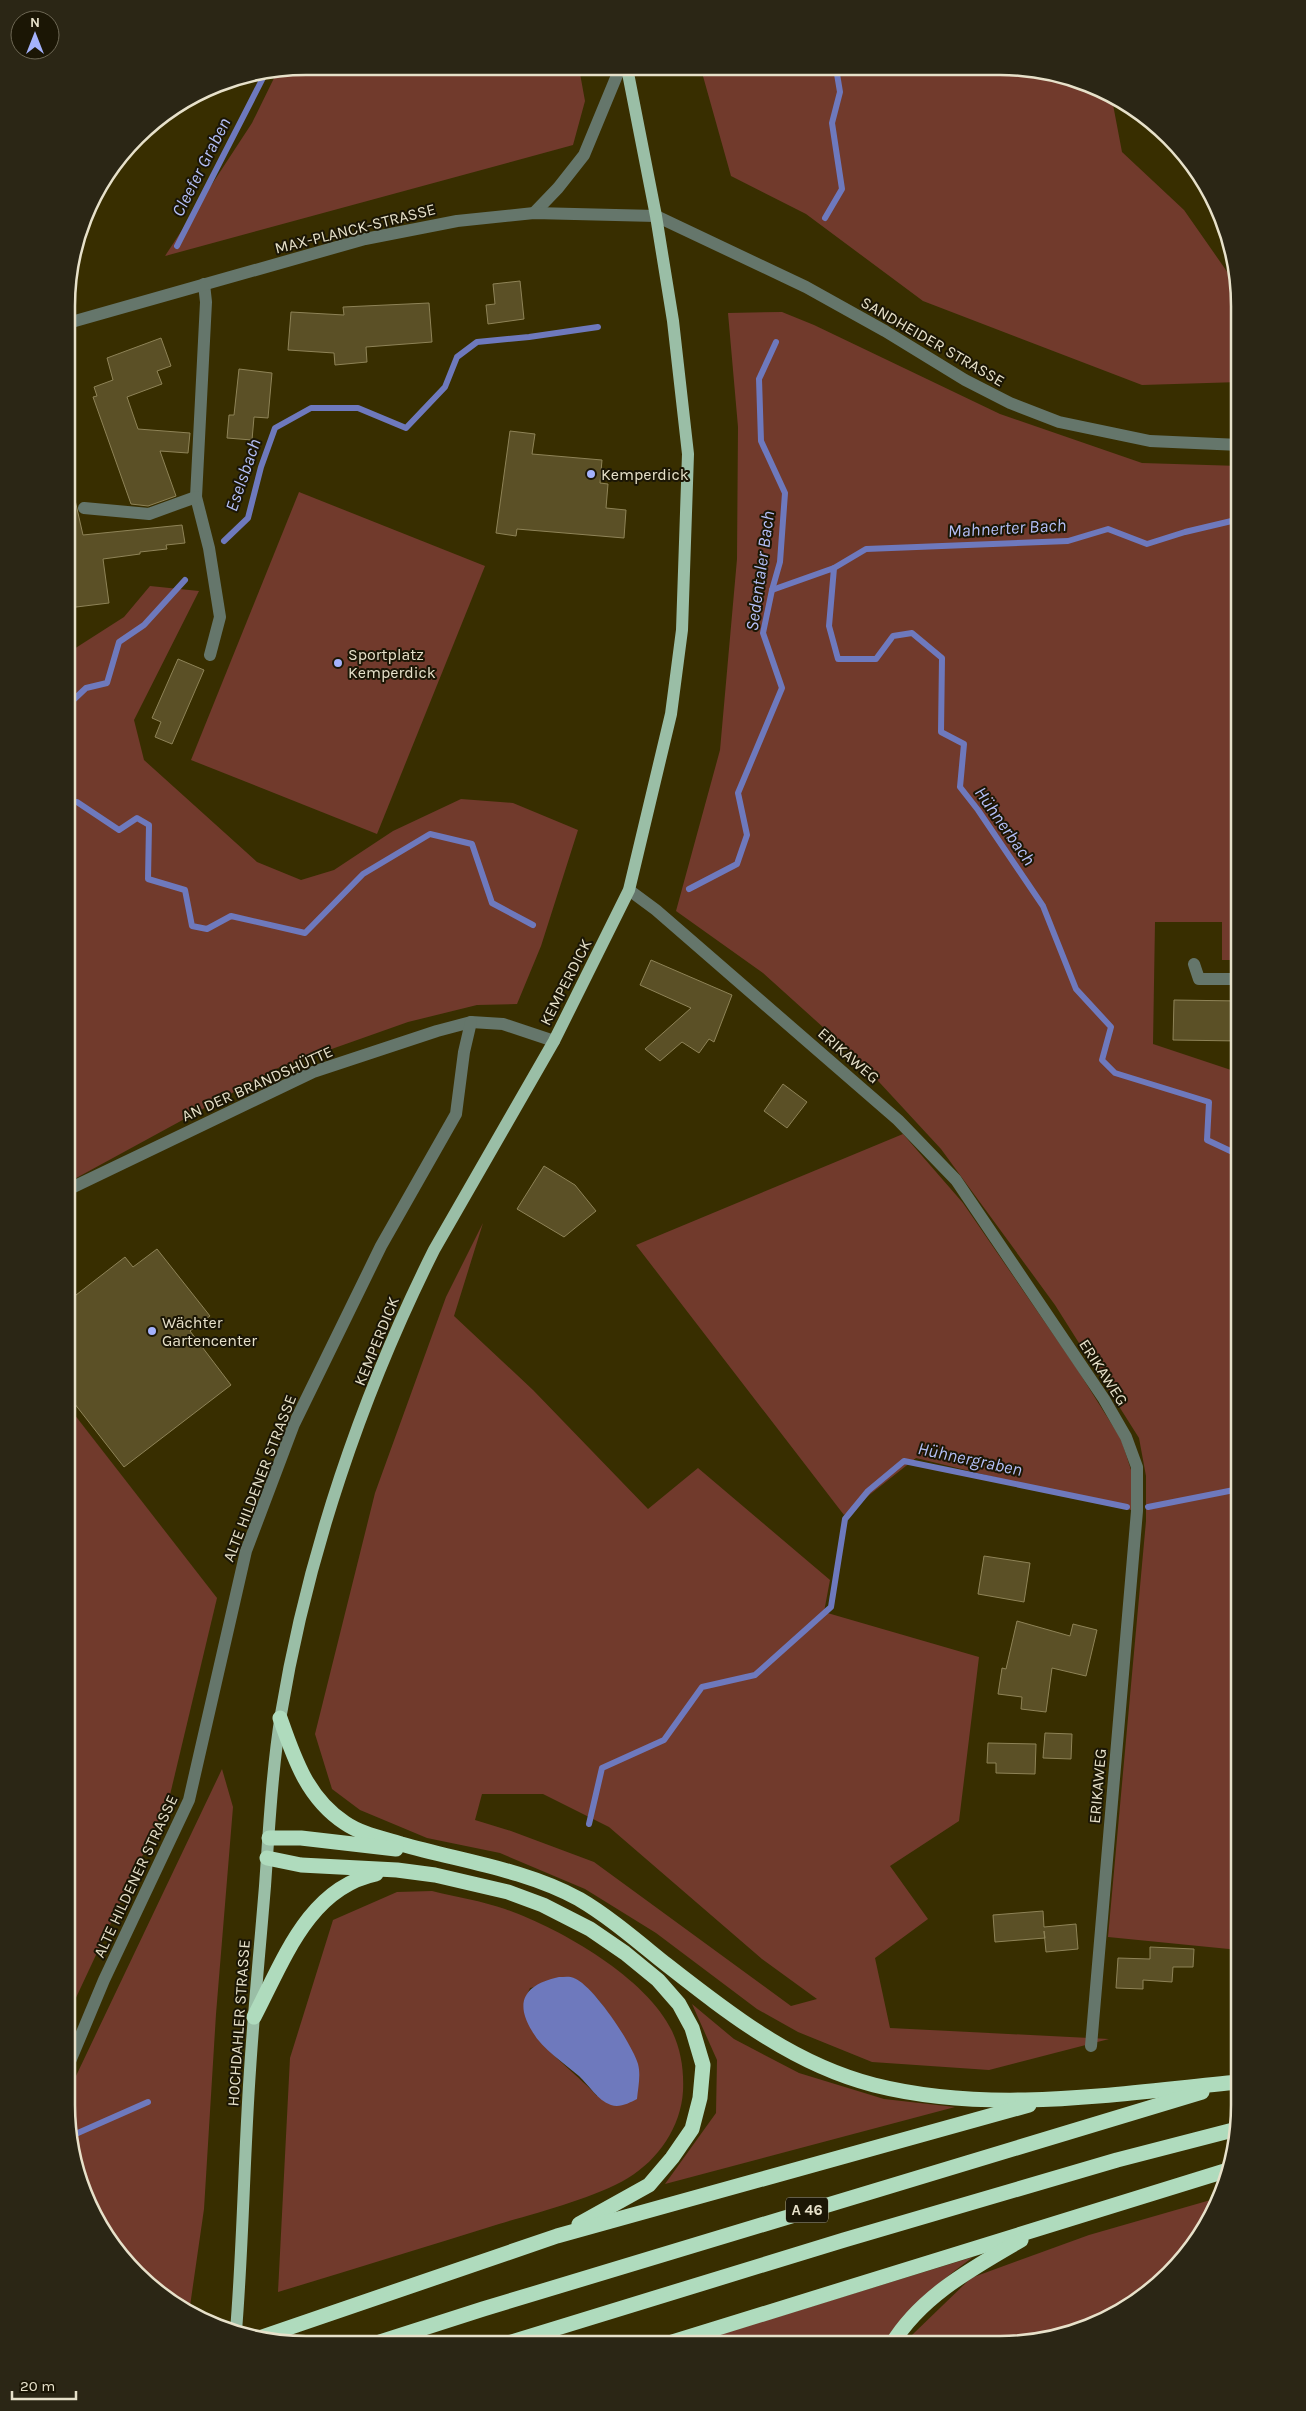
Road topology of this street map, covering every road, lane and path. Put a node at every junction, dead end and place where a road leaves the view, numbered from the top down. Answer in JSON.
{"nodes":[{"id":1,"x":617,"y":75,"type":"edge"},
{"id":2,"x":628,"y":75,"type":"edge"},
{"id":3,"x":534,"y":213,"type":"junction"},
{"id":4,"x":656,"y":216,"type":"junction"},
{"id":5,"x":204,"y":284,"type":"junction"},
{"id":6,"x":75,"y":322,"type":"edge"},
{"id":7,"x":1231,"y":445,"type":"edge"},
{"id":8,"x":196,"y":497,"type":"junction"},
{"id":9,"x":84,"y":508,"type":"dead end"},
{"id":10,"x":210,"y":655,"type":"dead end"},
{"id":11,"x":629,"y":890,"type":"junction"},
{"id":12,"x":1194,"y":964,"type":"dead end"},
{"id":13,"x":1231,"y":979,"type":"edge"},
{"id":14,"x":471,"y":1022,"type":"junction"},
{"id":15,"x":554,"y":1041,"type":"junction"},
{"id":16,"x":75,"y":1186,"type":"edge"},
{"id":17,"x":280,"y":1718,"type":"junction"},
{"id":18,"x":269,"y":1838,"type":"junction"},
{"id":19,"x":432,"y":1853,"type":"junction"},
{"id":20,"x":267,"y":1858,"type":"junction"},
{"id":21,"x":396,"y":1870,"type":"junction"},
{"id":22,"x":254,"y":2017,"type":"junction"},
{"id":23,"x":1091,"y":2046,"type":"dead end"},
{"id":24,"x":75,"y":2049,"type":"edge"},
{"id":25,"x":1231,"y":2083,"type":"edge"},
{"id":26,"x":1231,"y":2084,"type":"edge"},
{"id":27,"x":1043,"y":2101,"type":"junction"},
{"id":28,"x":1230,"y":2130,"type":"edge"},
{"id":29,"x":1221,"y":2172,"type":"edge"},
{"id":30,"x":1044,"y":2226,"type":"junction"},
{"id":31,"x":557,"y":2236,"type":"junction"},
{"id":32,"x":236,"y":2325,"type":"edge"},
{"id":33,"x":272,"y":2333,"type":"edge"},
{"id":34,"x":399,"y":2336,"type":"edge"},
{"id":35,"x":531,"y":2336,"type":"edge"},
{"id":36,"x":692,"y":2336,"type":"edge"},
{"id":37,"x":897,"y":2336,"type":"edge"}],
"edges":[{"from":1,"to":3,"type":"street"},
{"from":2,"to":4,"type":"main road","name":"KEMPERDICK"},
{"from":3,"to":4,"type":"street","name":"MAX-PLANCK-STRASSE"},
{"from":3,"to":5,"type":"street","name":"MAX-PLANCK-STRASSE"},
{"from":4,"to":7,"type":"street","name":"SANDHEIDER STRASSE"},
{"from":4,"to":11,"type":"main road","name":"KEMPERDICK"},
{"from":5,"to":6,"type":"street","name":"MAX-PLANCK-STRASSE"},
{"from":5,"to":8,"type":"street"},
{"from":8,"to":9,"type":"street"},
{"from":8,"to":10,"type":"street"},
{"from":11,"to":15,"type":"main road","name":"KEMPERDICK"},
{"from":11,"to":23,"type":"street","name":"ERIKAWEG"},
{"from":12,"to":13,"type":"street"},
{"from":14,"to":15,"type":"street","name":"AN DER BRANDSHÜTTE"},
{"from":14,"to":16,"type":"street","name":"AN DER BRANDSHÜTTE"},
{"from":14,"to":24,"type":"street","name":"ALTE HILDENER STRASSE"},
{"from":15,"to":17,"type":"main road","name":"KEMPERDICK"},
{"from":17,"to":18,"type":"main road","name":"HOCHDAHLER STRASSE"},
{"from":17,"to":19,"type":"highway"},
{"from":18,"to":19,"type":"highway"},
{"from":18,"to":20,"type":"main road","name":"HOCHDAHLER STRASSE"},
{"from":19,"to":27,"type":"highway"},
{"from":20,"to":21,"type":"highway"},
{"from":20,"to":22,"type":"main road","name":"HOCHDAHLER STRASSE"},
{"from":21,"to":22,"type":"highway"},
{"from":21,"to":31,"type":"highway"},
{"from":22,"to":32,"type":"main road","name":"HOCHDAHLER STRASSE"},
{"from":25,"to":27,"type":"highway"},
{"from":26,"to":34,"type":"highway","number":"A 46"},
{"from":27,"to":31,"type":"highway"},
{"from":28,"to":35,"type":"highway","number":"A 46"},
{"from":29,"to":30,"type":"highway"},
{"from":30,"to":36,"type":"highway"},
{"from":30,"to":37,"type":"highway"},
{"from":31,"to":33,"type":"highway"}]}
